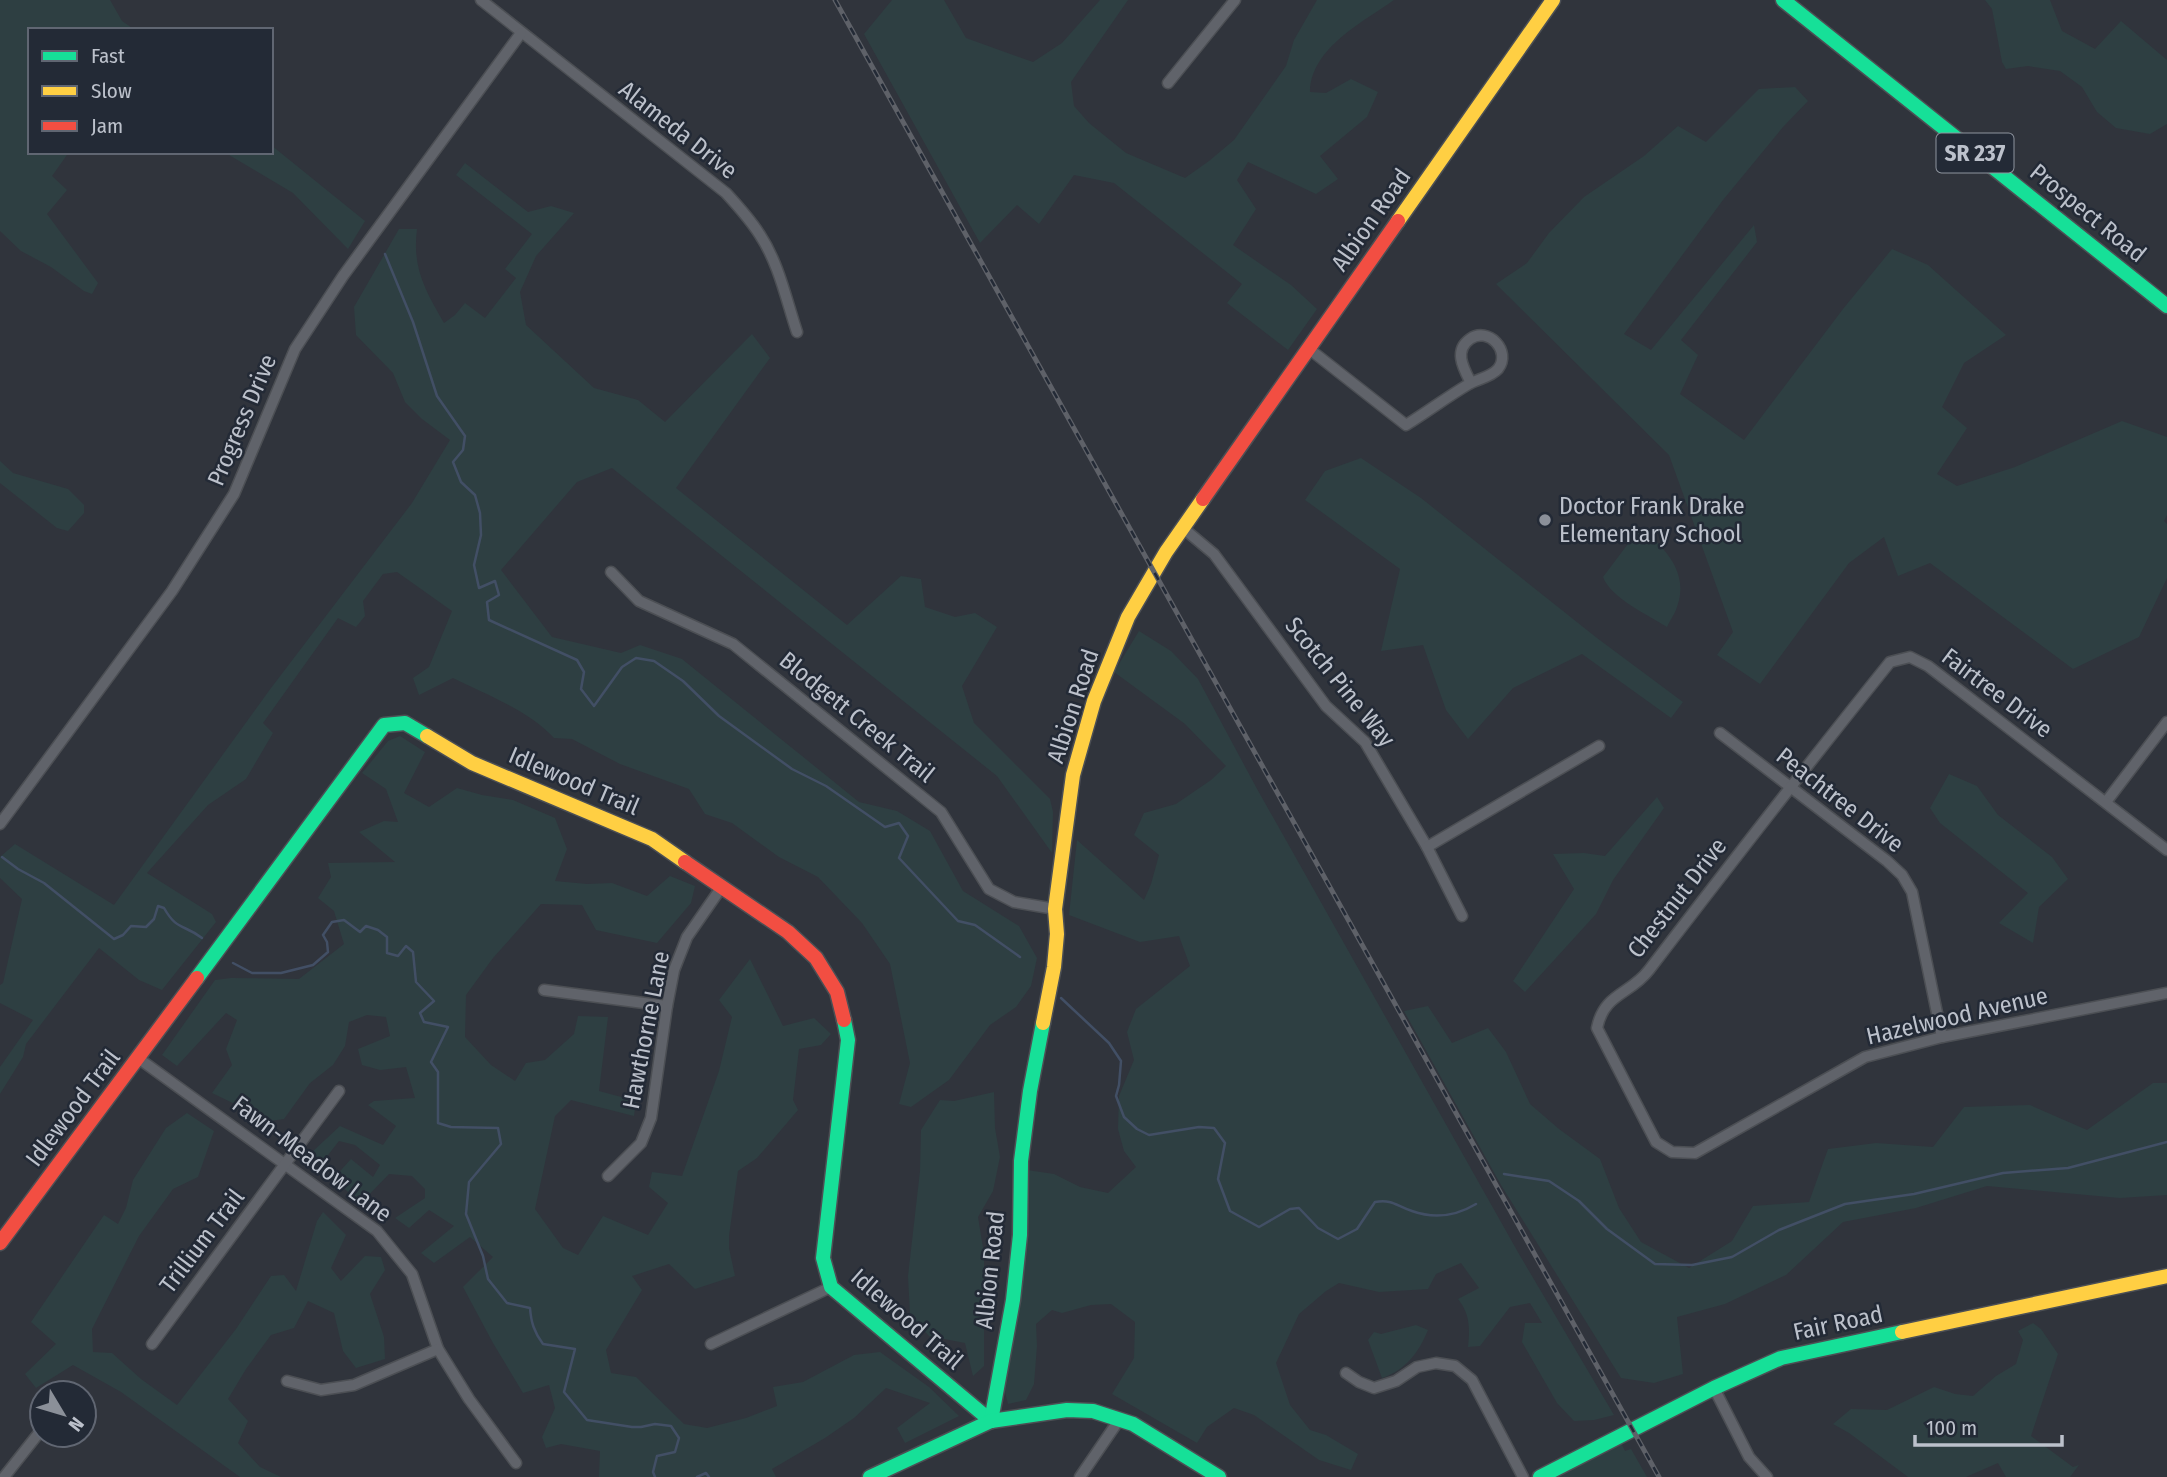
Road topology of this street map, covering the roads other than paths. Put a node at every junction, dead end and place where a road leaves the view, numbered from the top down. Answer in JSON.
{"nodes":[{"id":1,"x":481,"y":0,"type":"edge"},
{"id":2,"x":1236,"y":0,"type":"edge"},
{"id":3,"x":1553,"y":0,"type":"edge"},
{"id":4,"x":1783,"y":0,"type":"edge"},
{"id":5,"x":522,"y":33,"type":"junction"},
{"id":6,"x":1168,"y":83,"type":"dead end"},
{"id":7,"x":2167,"y":306,"type":"edge"},
{"id":8,"x":797,"y":332,"type":"dead end"},
{"id":9,"x":1308,"y":348,"type":"junction"},
{"id":10,"x":1471,"y":383,"type":"junction"},
{"id":11,"x":1183,"y":528,"type":"junction"},
{"id":12,"x":611,"y":572,"type":"dead end"},
{"id":13,"x":2167,"y":722,"type":"edge"},
{"id":14,"x":1720,"y":733,"type":"dead end"},
{"id":15,"x":1599,"y":746,"type":"dead end"},
{"id":16,"x":1789,"y":787,"type":"junction"},
{"id":17,"x":2106,"y":802,"type":"junction"},
{"id":18,"x":0,"y":824,"type":"edge"},
{"id":19,"x":1427,"y":847,"type":"junction"},
{"id":20,"x":2167,"y":850,"type":"edge"},
{"id":21,"x":721,"y":888,"type":"junction"},
{"id":22,"x":1055,"y":909,"type":"junction"},
{"id":23,"x":1462,"y":916,"type":"dead end"},
{"id":24,"x":544,"y":990,"type":"dead end"},
{"id":25,"x":2167,"y":993,"type":"edge"},
{"id":26,"x":667,"y":1006,"type":"junction"},
{"id":27,"x":1942,"y":1037,"type":"junction"},
{"id":28,"x":138,"y":1058,"type":"junction"},
{"id":29,"x":339,"y":1091,"type":"dead end"},
{"id":30,"x":1695,"y":1153,"type":"joint"},
{"id":31,"x":285,"y":1164,"type":"junction"},
{"id":32,"x":608,"y":1176,"type":"dead end"},
{"id":33,"x":0,"y":1243,"type":"edge"},
{"id":34,"x":2167,"y":1276,"type":"edge"},
{"id":35,"x":831,"y":1287,"type":"junction"},
{"id":36,"x":152,"y":1343,"type":"dead end"},
{"id":37,"x":711,"y":1344,"type":"dead end"},
{"id":38,"x":438,"y":1349,"type":"junction"},
{"id":39,"x":1346,"y":1373,"type":"dead end"},
{"id":40,"x":288,"y":1381,"type":"dead end"},
{"id":41,"x":1714,"y":1388,"type":"junction"},
{"id":42,"x":1119,"y":1420,"type":"junction"},
{"id":43,"x":991,"y":1421,"type":"junction"},
{"id":44,"x":28,"y":1447,"type":"edge"},
{"id":45,"x":516,"y":1463,"type":"dead end"},
{"id":46,"x":4,"y":1477,"type":"edge"},
{"id":47,"x":870,"y":1477,"type":"edge"},
{"id":48,"x":1080,"y":1477,"type":"edge"},
{"id":49,"x":1219,"y":1477,"type":"edge"},
{"id":50,"x":1523,"y":1477,"type":"edge"},
{"id":51,"x":1540,"y":1477,"type":"edge"},
{"id":52,"x":1768,"y":1477,"type":"edge"}],
"edges":[{"from":1,"to":5,"type":"street","name":"Alameda Drive"},
{"from":2,"to":6,"type":"street"},
{"from":3,"to":9,"type":"street","name":"Albion Road"},
{"from":4,"to":7,"type":"street","name":"Prospect Road","number":"SR 237"},
{"from":5,"to":8,"type":"street","name":"Alameda Drive"},
{"from":5,"to":18,"type":"street","name":"Progress Drive"},
{"from":9,"to":10,"type":"street"},
{"from":9,"to":11,"type":"street","name":"Albion Road"},
{"from":10,"to":10,"type":"street"},
{"from":11,"to":19,"type":"street","name":"Scotch Pine Way"},
{"from":11,"to":22,"type":"street","name":"Albion Road"},
{"from":12,"to":22,"type":"street","name":"Blodgett Creek Trail"},
{"from":13,"to":17,"type":"street"},
{"from":14,"to":16,"type":"street","name":"Peachtree Drive"},
{"from":15,"to":19,"type":"street"},
{"from":16,"to":17,"type":"street","name":"Fairtree Drive"},
{"from":16,"to":27,"type":"street","name":"Peachtree Drive"},
{"from":16,"to":30,"type":"street","name":"Chestnut Drive"},
{"from":17,"to":20,"type":"street","name":"Fairtree Drive"},
{"from":19,"to":23,"type":"street","name":"Scotch Pine Way"},
{"from":21,"to":26,"type":"street","name":"Hawthorne Lane"},
{"from":21,"to":28,"type":"street","name":"Idlewood Trail"},
{"from":21,"to":35,"type":"street","name":"Idlewood Trail"},
{"from":22,"to":43,"type":"street","name":"Albion Road"},
{"from":24,"to":26,"type":"street"},
{"from":25,"to":27,"type":"street","name":"Hazelwood Avenue"},
{"from":26,"to":32,"type":"street","name":"Hawthorne Lane"},
{"from":27,"to":30,"type":"street","name":"Hazelwood Avenue"},
{"from":28,"to":31,"type":"street","name":"Fawn-Meadow Lane"},
{"from":28,"to":33,"type":"street","name":"Idlewood Trail"},
{"from":29,"to":31,"type":"street","name":"Trillium Trail"},
{"from":31,"to":36,"type":"street","name":"Trillium Trail"},
{"from":31,"to":38,"type":"street","name":"Fawn-Meadow Lane"},
{"from":34,"to":41,"type":"street","name":"Fair Road"},
{"from":35,"to":37,"type":"street"},
{"from":35,"to":43,"type":"street","name":"Idlewood Trail"},
{"from":38,"to":40,"type":"street"},
{"from":38,"to":45,"type":"street","name":"Fawn-Meadow Lane"},
{"from":39,"to":50,"type":"street"},
{"from":41,"to":51,"type":"street","name":"Fair Road"},
{"from":41,"to":52,"type":"street"},
{"from":42,"to":43,"type":"street"},
{"from":42,"to":48,"type":"street"},
{"from":42,"to":49,"type":"street"},
{"from":43,"to":47,"type":"street"},
{"from":44,"to":46,"type":"street"}]}
